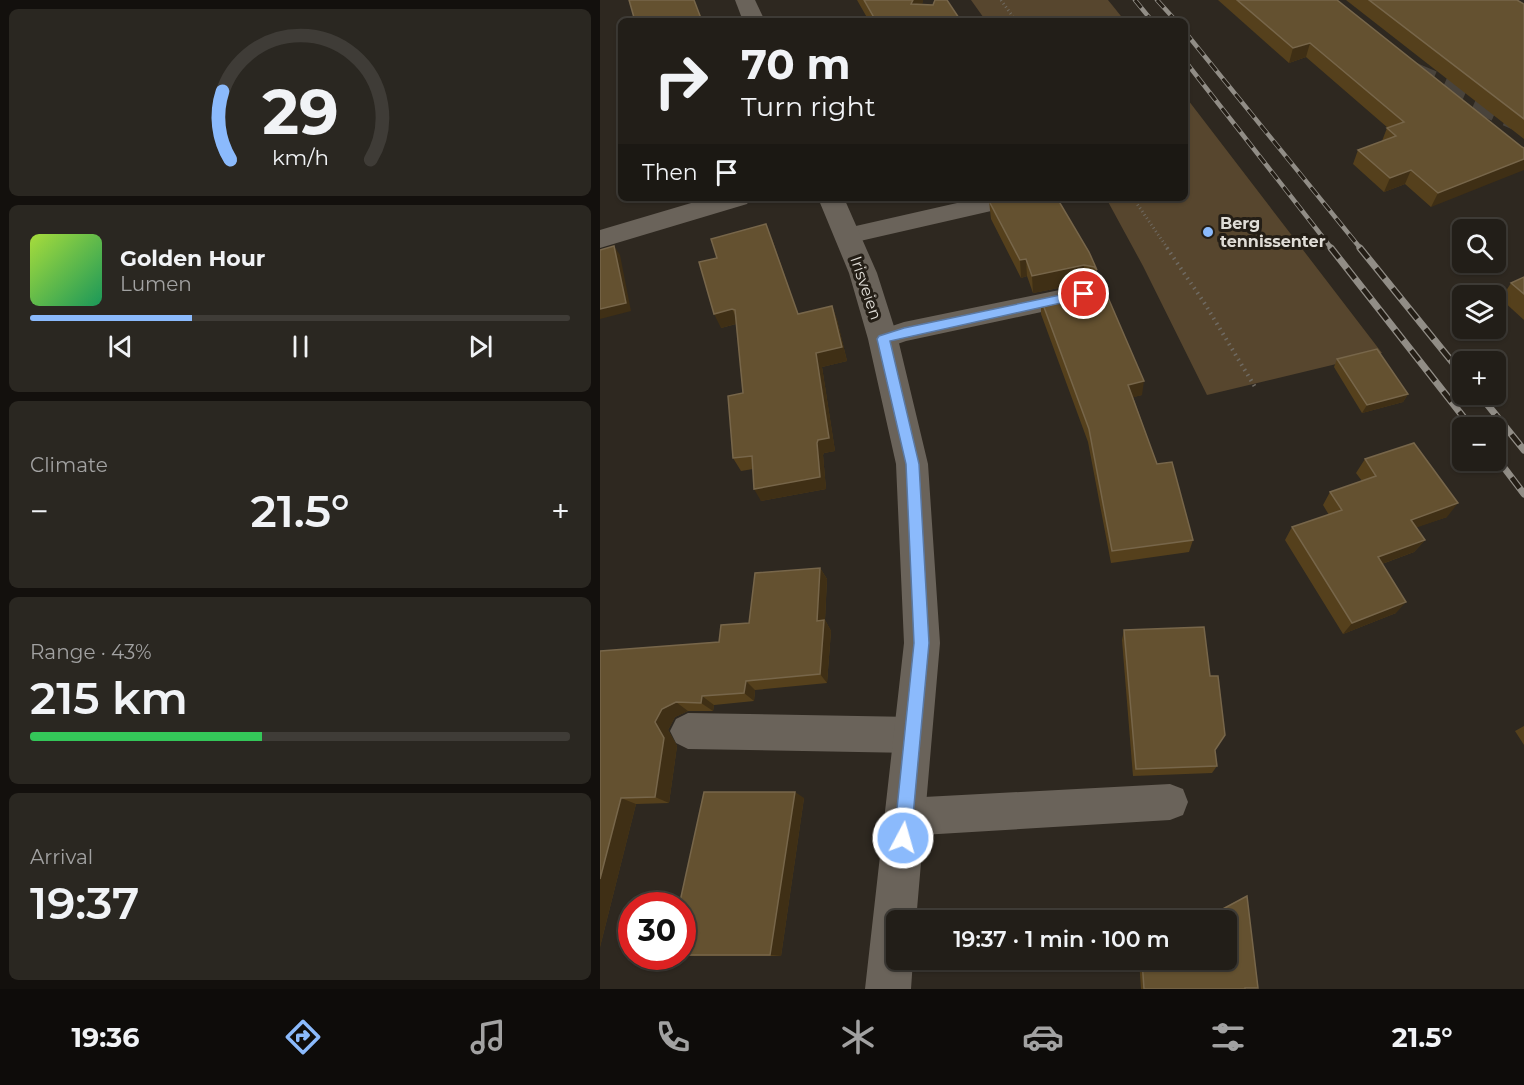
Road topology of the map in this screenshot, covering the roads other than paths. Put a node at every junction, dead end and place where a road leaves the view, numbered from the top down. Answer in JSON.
{"nodes":[{"id":1,"x":745,"y":0,"type":"edge"},
{"id":2,"x":753,"y":18,"type":"edge"},
{"id":3,"x":728,"y":201,"type":"edge"},
{"id":4,"x":832,"y":201,"type":"edge"},
{"id":5,"x":1000,"y":201,"type":"edge"},
{"id":6,"x":847,"y":236,"type":"junction"},
{"id":7,"x":600,"y":239,"type":"edge"},
{"id":8,"x":1084,"y":294,"type":"edge"},
{"id":9,"x":883,"y":339,"type":"junction"},
{"id":10,"x":688,"y":731,"type":"dead end"},
{"id":11,"x":913,"y":735,"type":"junction"},
{"id":12,"x":1170,"y":802,"type":"dead end"},
{"id":13,"x":905,"y":817,"type":"junction"},
{"id":14,"x":888,"y":989,"type":"edge"}],
"edges":[{"from":1,"to":2,"type":"street"},
{"from":3,"to":7,"type":"street"},
{"from":4,"to":6,"type":"street","name":"Irisveien"},
{"from":5,"to":6,"type":"lane"},
{"from":6,"to":9,"type":"street","name":"Irisveien"},
{"from":8,"to":9,"type":"lane"},
{"from":9,"to":11,"type":"street","name":"Irisveien"},
{"from":10,"to":11,"type":"lane"},
{"from":11,"to":13,"type":"street","name":"Irisveien"},
{"from":12,"to":13,"type":"lane"},
{"from":13,"to":14,"type":"street","name":"Irisveien"}]}
